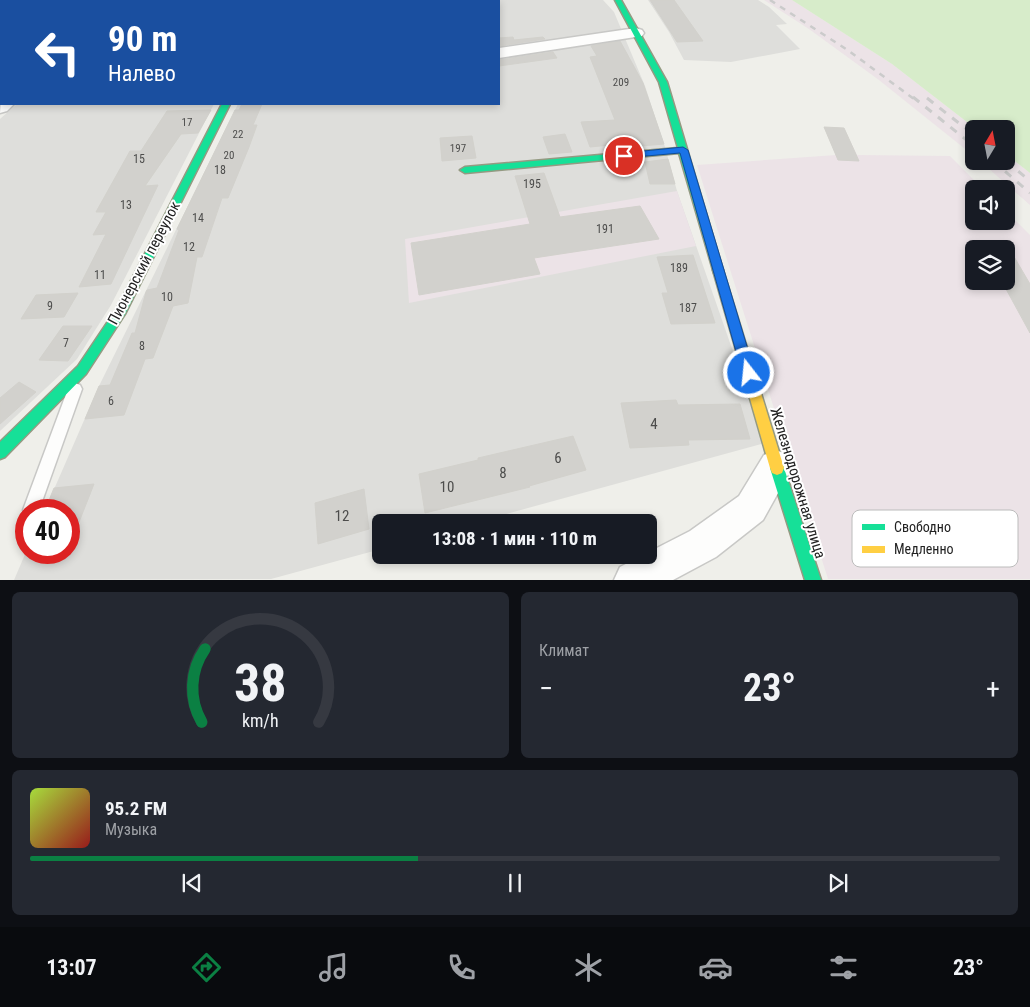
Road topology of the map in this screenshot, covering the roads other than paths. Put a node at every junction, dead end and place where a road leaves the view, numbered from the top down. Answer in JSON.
{"nodes":[{"id":1,"x":618,"y":0,"type":"edge"},
{"id":2,"x":636,"y":33,"type":"junction"},
{"id":3,"x":500,"y":53,"type":"edge"},
{"id":4,"x":225,"y":105,"type":"edge"},
{"id":5,"x":683,"y":150,"type":"junction"},
{"id":6,"x":466,"y":170,"type":"dead end"},
{"id":7,"x":82,"y":370,"type":"junction"},
{"id":8,"x":0,"y":452,"type":"edge"},
{"id":9,"x":776,"y":466,"type":"junction"},
{"id":10,"x":35,"y":499,"type":"edge"},
{"id":11,"x":633,"y":580,"type":"edge"},
{"id":12,"x":813,"y":580,"type":"edge"}],
"edges":[{"from":1,"to":2,"type":"street","name":"Железнодорожная улица"},
{"from":2,"to":3,"type":"street"},
{"from":2,"to":5,"type":"street","name":"Железнодорожная улица"},
{"from":4,"to":7,"type":"street","name":"Пионерский переулок"},
{"from":5,"to":6,"type":"street"},
{"from":5,"to":9,"type":"street","name":"Железнодорожная улица"},
{"from":7,"to":8,"type":"street","name":"Пионерский переулок"},
{"from":7,"to":10,"type":"lane"},
{"from":9,"to":11,"type":"street"},
{"from":9,"to":12,"type":"street","name":"Железнодорожная улица"}]}
